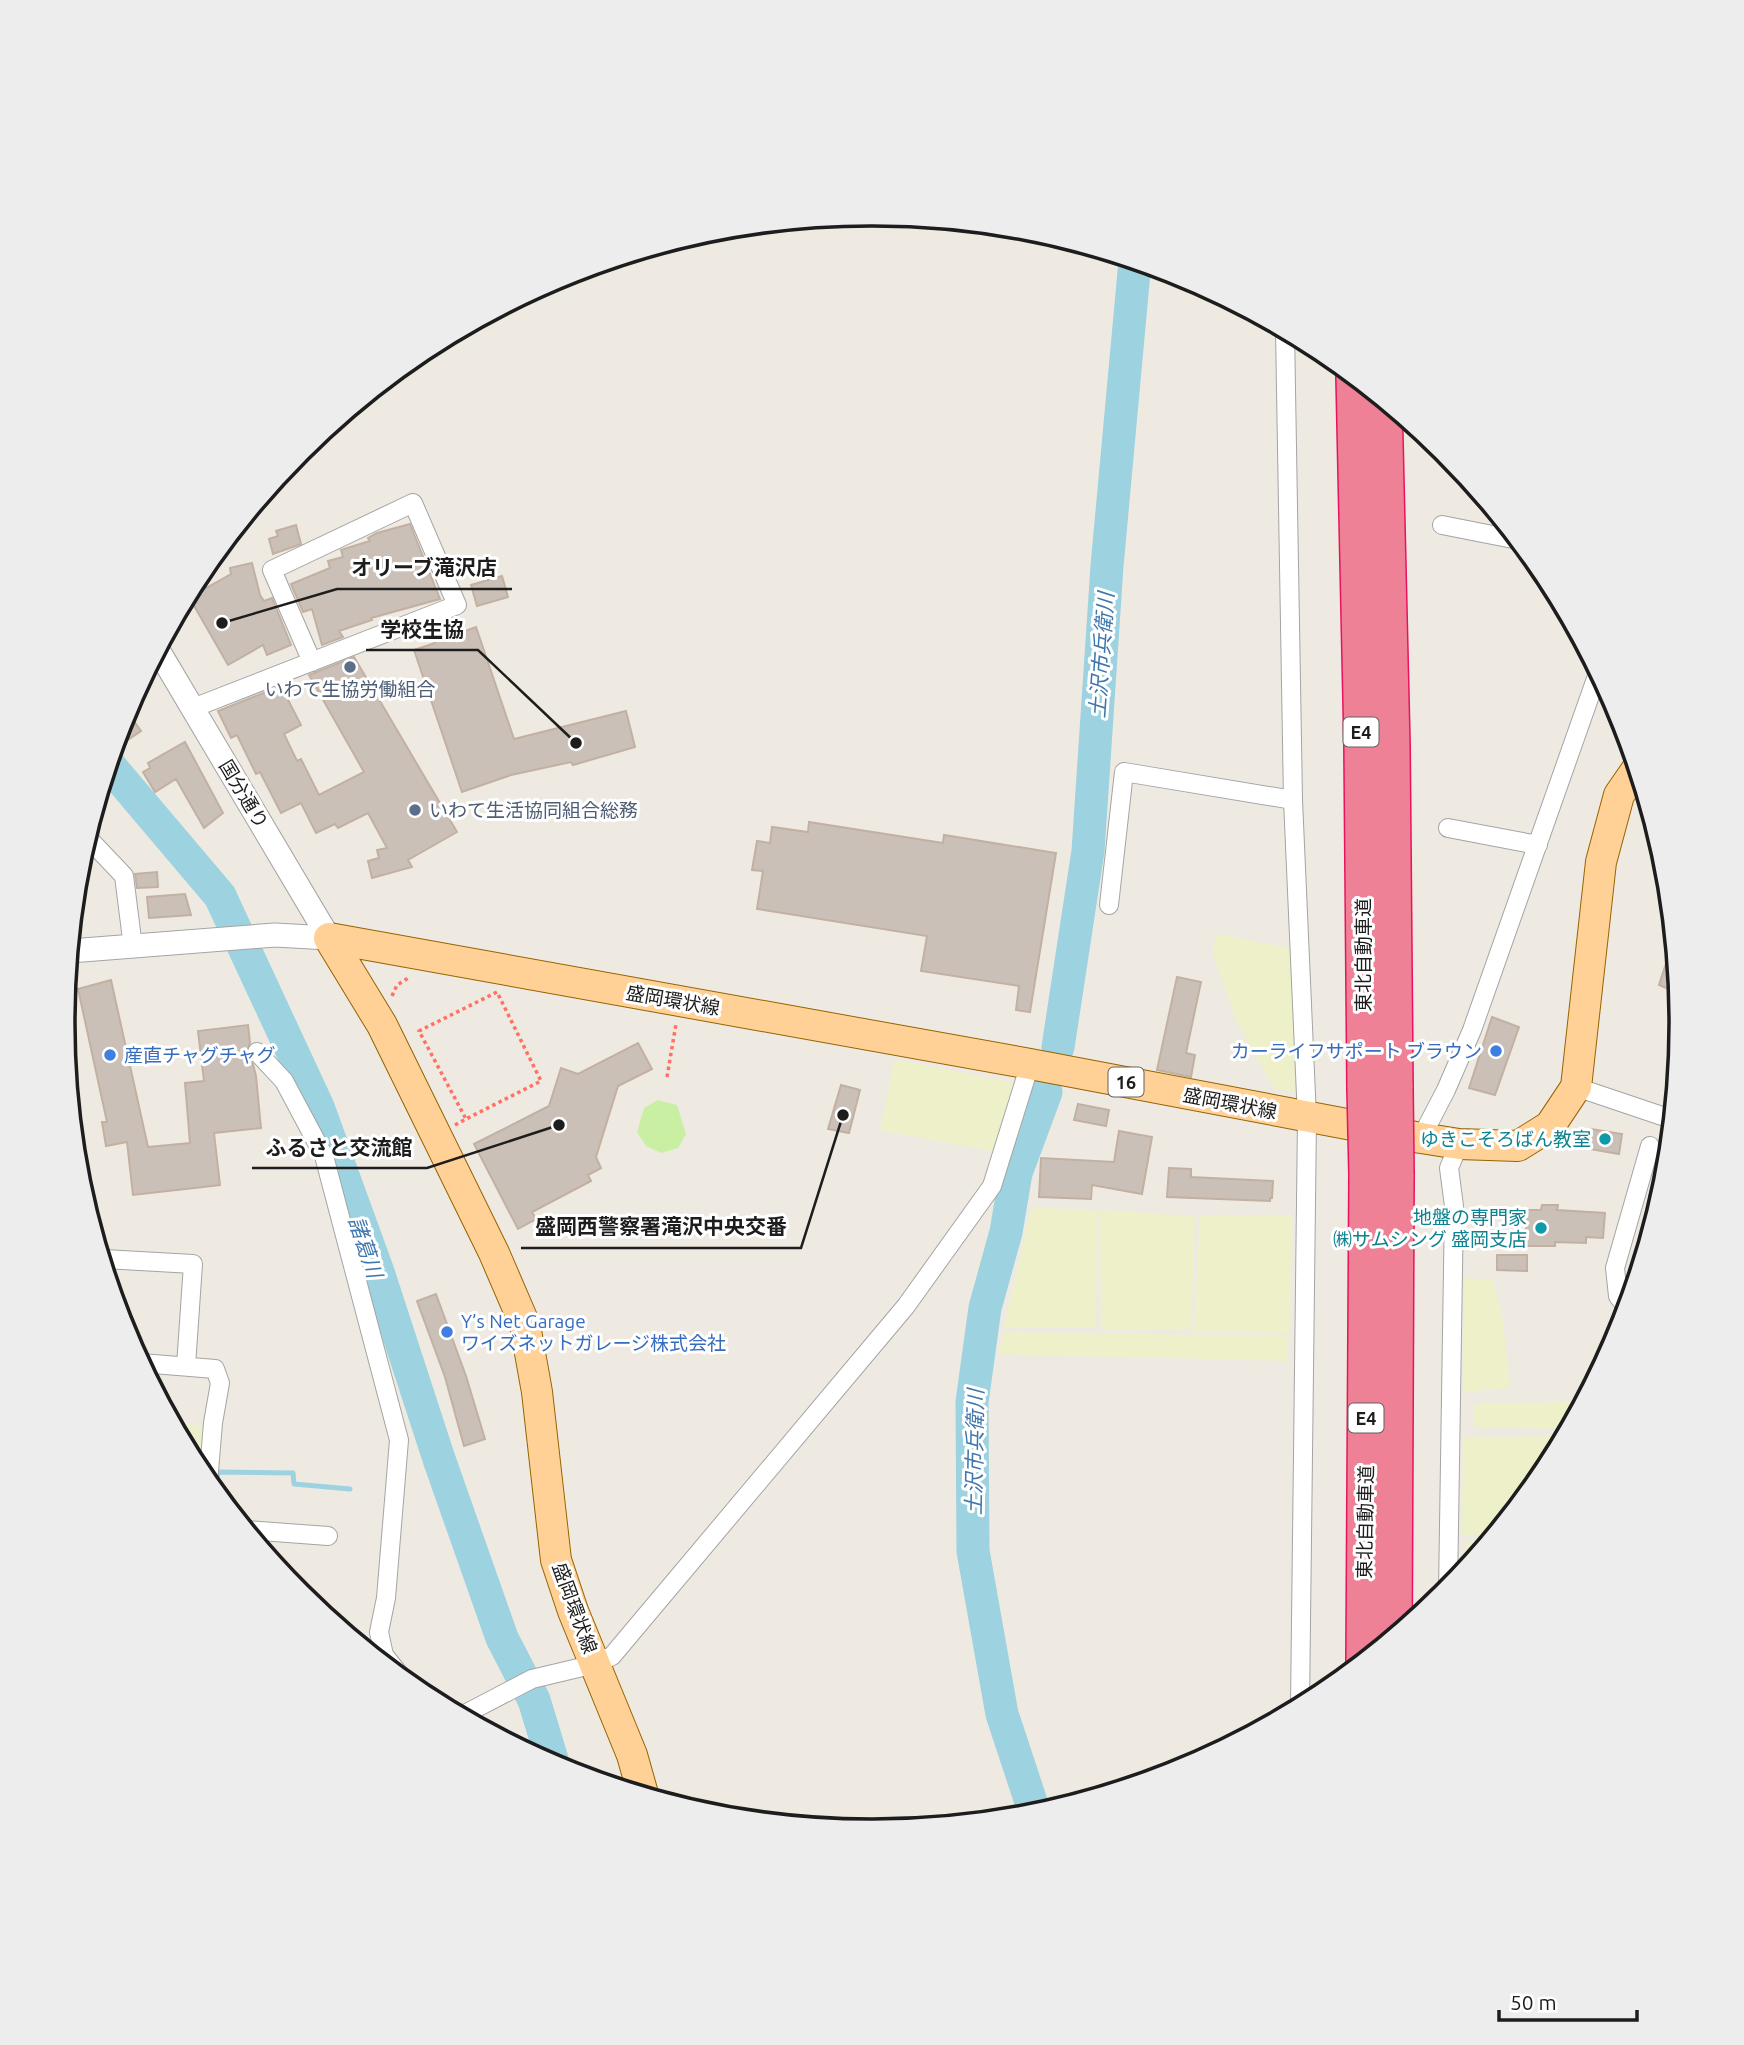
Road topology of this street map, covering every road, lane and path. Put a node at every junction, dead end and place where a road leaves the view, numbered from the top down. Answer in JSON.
{"nodes":[{"id":1,"x":1285,"y":341,"type":"edge"},
{"id":2,"x":1353,"y":387,"type":"edge"},
{"id":3,"x":1385,"y":413,"type":"edge"},
{"id":4,"x":1442,"y":525,"type":"dead end"},
{"id":5,"x":1504,"y":537,"type":"edge"},
{"id":6,"x":163,"y":659,"type":"edge"},
{"id":7,"x":312,"y":662,"type":"junction"},
{"id":8,"x":1594,"y":685,"type":"edge"},
{"id":9,"x":193,"y":708,"type":"junction"},
{"id":10,"x":1630,"y":779,"type":"edge"},
{"id":11,"x":1293,"y":800,"type":"junction"},
{"id":12,"x":1448,"y":828,"type":"dead end"},
{"id":13,"x":1538,"y":845,"type":"junction"},
{"id":14,"x":96,"y":846,"type":"edge"},
{"id":15,"x":1109,"y":905,"type":"dead end"},
{"id":16,"x":329,"y":939,"type":"junction"},
{"id":17,"x":133,"y":947,"type":"junction"},
{"id":18,"x":79,"y":950,"type":"edge"},
{"id":19,"x":417,"y":975,"type":"dead end"},
{"id":20,"x":483,"y":989,"type":"dead end"},
{"id":21,"x":497,"y":992,"type":"junction"},
{"id":22,"x":510,"y":995,"type":"dead end"},
{"id":23,"x":393,"y":1006,"type":"dead end"},
{"id":24,"x":678,"y":1013,"type":"dead end"},
{"id":25,"x":257,"y":1052,"type":"dead end"},
{"id":26,"x":1030,"y":1064,"type":"junction"},
{"id":27,"x":667,"y":1077,"type":"dead end"},
{"id":28,"x":1576,"y":1087,"type":"junction"},
{"id":29,"x":1380,"y":1088,"type":"junction"},
{"id":30,"x":1663,"y":1116,"type":"edge"},
{"id":31,"x":1307,"y":1118,"type":"junction"},
{"id":32,"x":466,"y":1119,"type":"junction"},
{"id":33,"x":450,"y":1127,"type":"dead end"},
{"id":34,"x":1421,"y":1138,"type":"junction"},
{"id":35,"x":1459,"y":1144,"type":"junction"},
{"id":36,"x":1650,"y":1146,"type":"dead end"},
{"id":37,"x":1382,"y":1175,"type":"junction"},
{"id":38,"x":112,"y":1259,"type":"edge"},
{"id":39,"x":1619,"y":1297,"type":"edge"},
{"id":40,"x":152,"y":1364,"type":"edge"},
{"id":41,"x":186,"y":1366,"type":"junction"},
{"id":42,"x":210,"y":1464,"type":"edge"},
{"id":43,"x":259,"y":1531,"type":"edge"},
{"id":44,"x":328,"y":1536,"type":"dead end"},
{"id":45,"x":1448,"y":1572,"type":"edge"},
{"id":46,"x":1395,"y":1624,"type":"edge"},
{"id":47,"x":1363,"y":1650,"type":"edge"},
{"id":48,"x":383,"y":1652,"type":"edge"},
{"id":49,"x":595,"y":1664,"type":"junction"},
{"id":50,"x":1300,"y":1694,"type":"edge"},
{"id":51,"x":470,"y":1711,"type":"edge"},
{"id":52,"x":640,"y":1784,"type":"edge"}],
"edges":[{"from":1,"to":11,"type":"street"},
{"from":2,"to":29,"type":"highway","name":"東北自動車道","number":"E4"},
{"from":3,"to":29,"type":"highway","name":"東北自動車道","number":"E4"},
{"from":4,"to":5,"type":"street"},
{"from":6,"to":9,"type":"street","name":"国分通り"},
{"from":7,"to":7,"type":"street"},
{"from":7,"to":9,"type":"street"},
{"from":8,"to":13,"type":"street"},
{"from":9,"to":16,"type":"street","name":"国分通り"},
{"from":10,"to":28,"type":"main road","name":"盛岡環状線","number":"16"},
{"from":11,"to":15,"type":"street"},
{"from":11,"to":31,"type":"street"},
{"from":12,"to":13,"type":"street"},
{"from":13,"to":34,"type":"street"},
{"from":14,"to":17,"type":"street"},
{"from":16,"to":17,"type":"street"},
{"from":16,"to":26,"type":"main road","name":"盛岡環状線","number":"16"},
{"from":16,"to":49,"type":"main road","name":"盛岡環状線"},
{"from":17,"to":18,"type":"street"},
{"from":19,"to":23,"type":"path"},
{"from":20,"to":21,"type":"path"},
{"from":21,"to":22,"type":"path"},
{"from":21,"to":32,"type":"path"},
{"from":21,"to":32,"type":"path"},
{"from":24,"to":27,"type":"path"},
{"from":25,"to":48,"type":"street"},
{"from":26,"to":31,"type":"main road","name":"盛岡環状線","number":"16"},
{"from":26,"to":49,"type":"street"},
{"from":28,"to":30,"type":"street"},
{"from":28,"to":35,"type":"main road","name":"盛岡環状線","number":"16"},
{"from":29,"to":37,"type":"highway","name":"東北自動車道","number":"E4","bridge":true},
{"from":31,"to":34,"type":"main road","name":"盛岡環状線","number":"16"},
{"from":31,"to":50,"type":"street"},
{"from":32,"to":33,"type":"path"},
{"from":34,"to":35,"type":"main road","name":"盛岡環状線","number":"16"},
{"from":35,"to":45,"type":"street"},
{"from":36,"to":39,"type":"street"},
{"from":37,"to":46,"type":"highway","name":"東北自動車道","number":"E4"},
{"from":37,"to":47,"type":"highway","name":"東北自動車道","number":"E4"},
{"from":38,"to":41,"type":"street"},
{"from":40,"to":41,"type":"street"},
{"from":41,"to":42,"type":"street"},
{"from":43,"to":44,"type":"street"},
{"from":49,"to":51,"type":"street"},
{"from":49,"to":52,"type":"main road","name":"盛岡環状線"}]}
